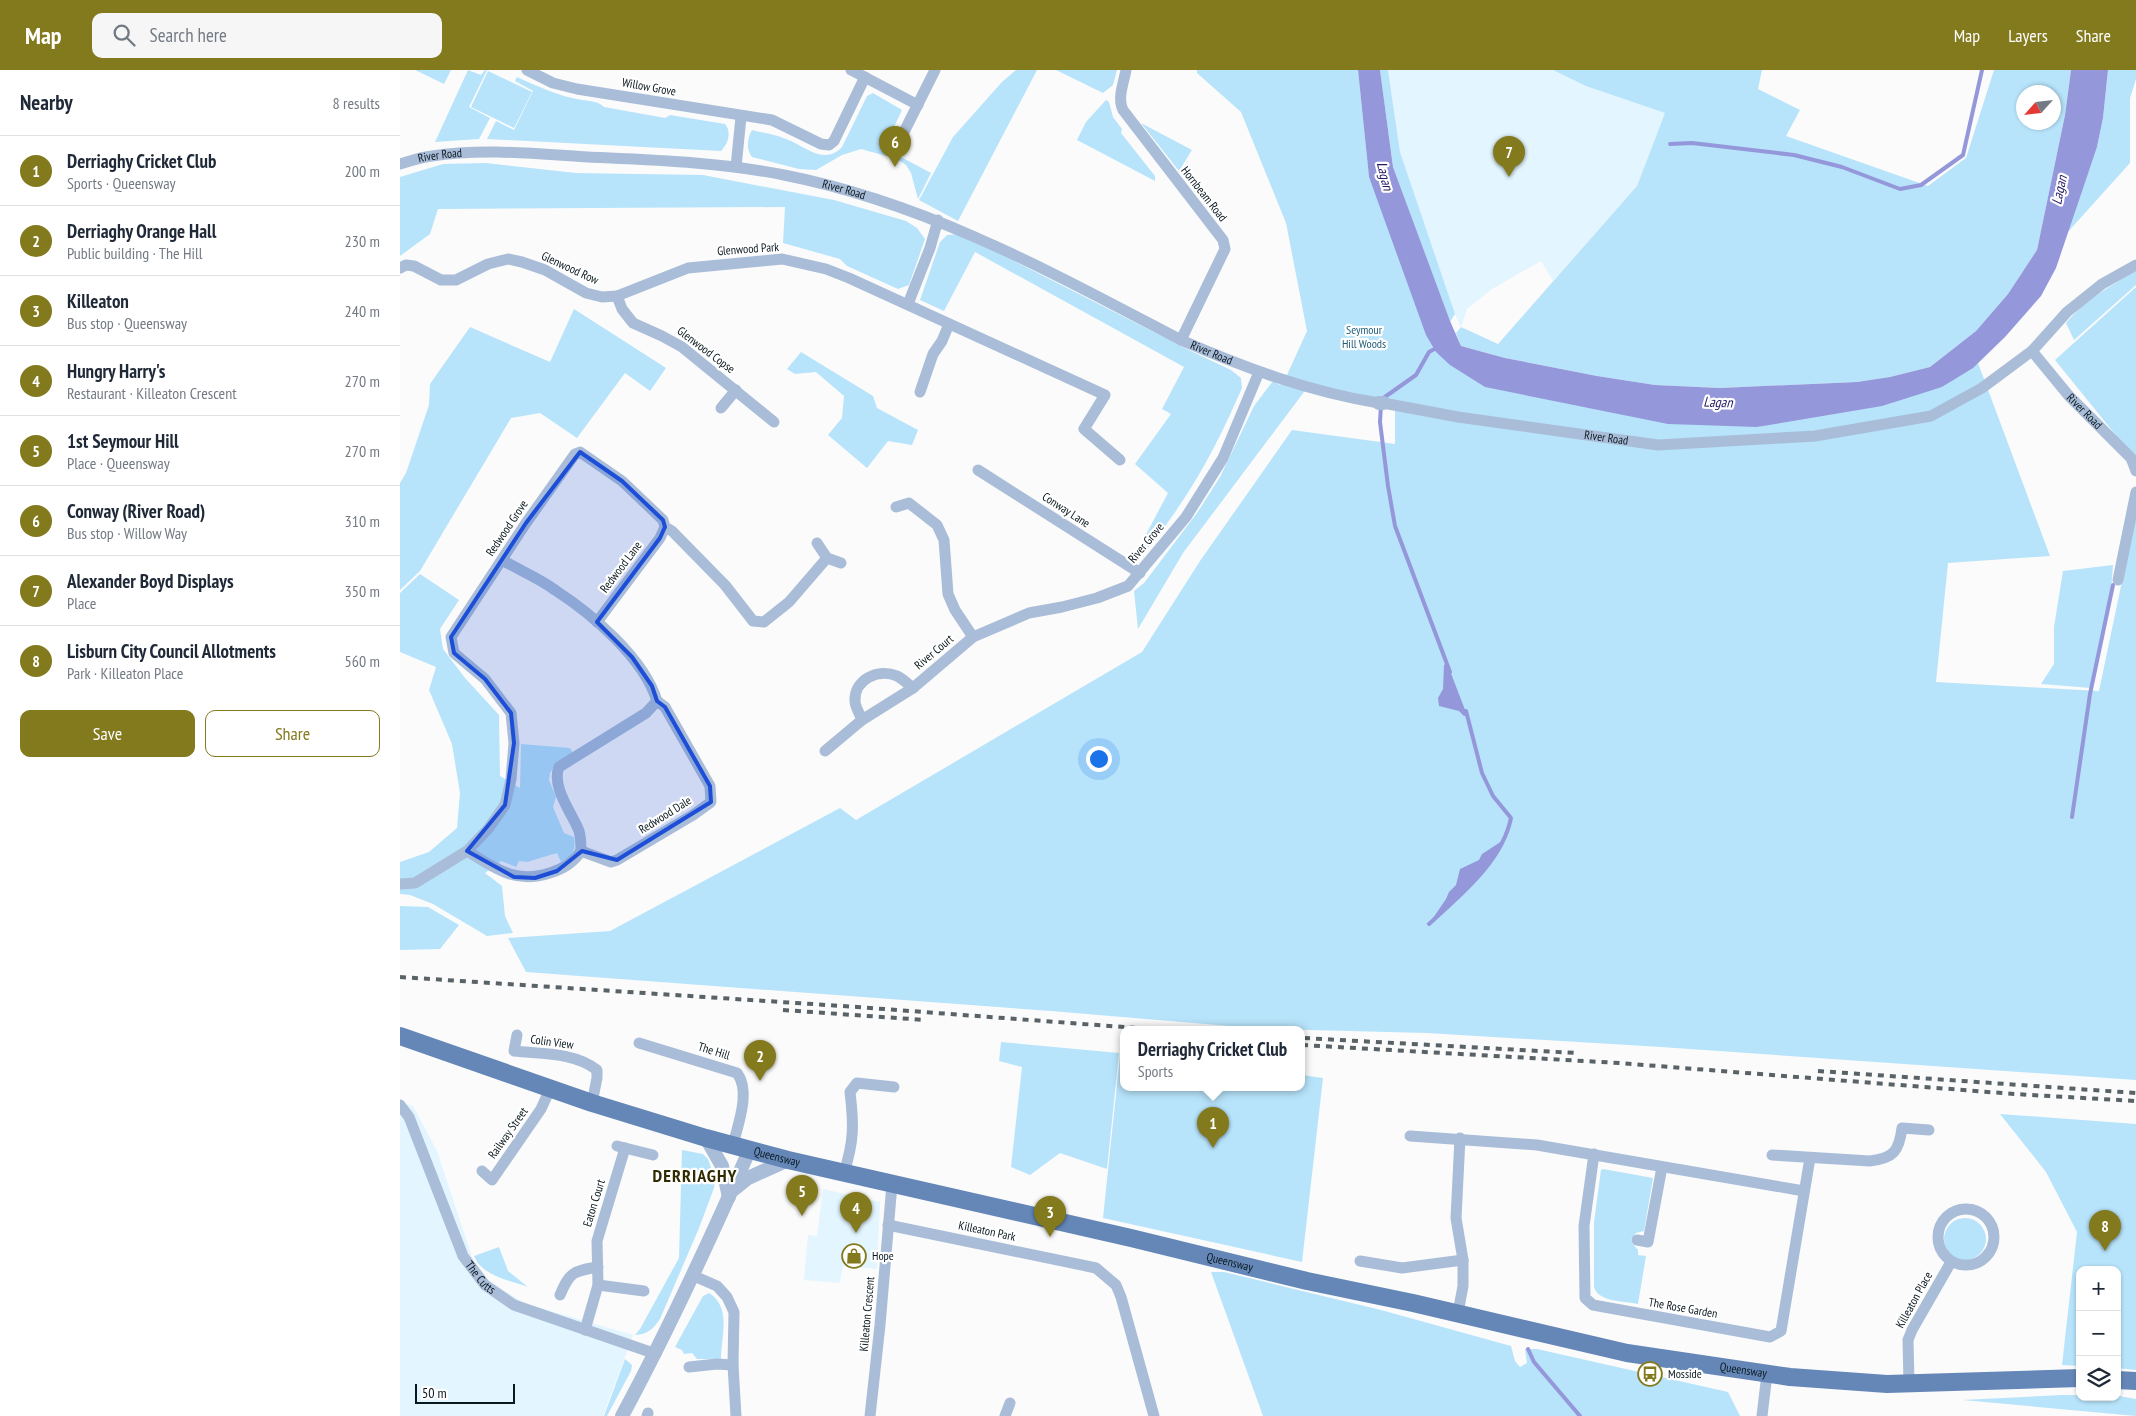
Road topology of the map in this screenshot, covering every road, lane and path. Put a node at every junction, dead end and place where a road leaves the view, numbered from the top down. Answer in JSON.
{"nodes":[{"id":1,"x":527,"y":70,"type":"edge"},
{"id":2,"x":851,"y":70,"type":"edge"},
{"id":3,"x":935,"y":70,"type":"edge"},
{"id":4,"x":1126,"y":70,"type":"edge"},
{"id":5,"x":865,"y":77,"type":"junction"},
{"id":6,"x":918,"y":104,"type":"junction"},
{"id":7,"x":741,"y":117,"type":"junction"},
{"id":8,"x":898,"y":144,"type":"dead end"},
{"id":9,"x":400,"y":164,"type":"edge"},
{"id":10,"x":736,"y":167,"type":"junction"},
{"id":11,"x":938,"y":220,"type":"junction"},
{"id":12,"x":2136,"y":265,"type":"edge"},
{"id":13,"x":400,"y":268,"type":"edge"},
{"id":14,"x":617,"y":296,"type":"junction"},
{"id":15,"x":908,"y":304,"type":"junction"},
{"id":16,"x":949,"y":324,"type":"junction"},
{"id":17,"x":1181,"y":340,"type":"junction"},
{"id":18,"x":2032,"y":351,"type":"junction"},
{"id":19,"x":1259,"y":372,"type":"junction"},
{"id":20,"x":736,"y":390,"type":"junction"},
{"id":21,"x":920,"y":392,"type":"dead end"},
{"id":22,"x":721,"y":408,"type":"dead end"},
{"id":23,"x":774,"y":422,"type":"dead end"},
{"id":24,"x":1120,"y":460,"type":"dead end"},
{"id":25,"x":978,"y":470,"type":"dead end"},
{"id":26,"x":2136,"y":471,"type":"edge"},
{"id":27,"x":2136,"y":492,"type":"edge"},
{"id":28,"x":896,"y":507,"type":"dead end"},
{"id":29,"x":665,"y":528,"type":"junction"},
{"id":30,"x":817,"y":543,"type":"dead end"},
{"id":31,"x":827,"y":558,"type":"junction"},
{"id":32,"x":502,"y":560,"type":"junction"},
{"id":33,"x":841,"y":563,"type":"dead end"},
{"id":34,"x":1140,"y":573,"type":"junction"},
{"id":35,"x":2118,"y":580,"type":"dead end"},
{"id":36,"x":597,"y":622,"type":"junction"},
{"id":37,"x":972,"y":637,"type":"junction"},
{"id":38,"x":913,"y":688,"type":"junction"},
{"id":39,"x":657,"y":701,"type":"junction"},
{"id":40,"x":862,"y":720,"type":"junction"},
{"id":41,"x":825,"y":751,"type":"dead end"},
{"id":42,"x":468,"y":850,"type":"junction"},
{"id":43,"x":582,"y":852,"type":"junction"},
{"id":44,"x":400,"y":884,"type":"edge"},
{"id":45,"x":517,"y":1035,"type":"dead end"},
{"id":46,"x":400,"y":1036,"type":"edge"},
{"id":47,"x":639,"y":1043,"type":"dead end"},
{"id":48,"x":894,"y":1087,"type":"dead end"},
{"id":49,"x":550,"y":1089,"type":"junction"},
{"id":50,"x":592,"y":1103,"type":"junction"},
{"id":51,"x":400,"y":1105,"type":"edge"},
{"id":52,"x":1929,"y":1130,"type":"dead end"},
{"id":53,"x":1410,"y":1136,"type":"dead end"},
{"id":54,"x":706,"y":1138,"type":"junction"},
{"id":55,"x":1460,"y":1138,"type":"junction"},
{"id":56,"x":741,"y":1147,"type":"junction"},
{"id":57,"x":1594,"y":1154,"type":"junction"},
{"id":58,"x":654,"y":1155,"type":"dead end"},
{"id":59,"x":1772,"y":1155,"type":"dead end"},
{"id":60,"x":1810,"y":1158,"type":"junction"},
{"id":61,"x":788,"y":1160,"type":"junction"},
{"id":62,"x":1662,"y":1167,"type":"junction"},
{"id":63,"x":482,"y":1171,"type":"dead end"},
{"id":64,"x":844,"y":1173,"type":"junction"},
{"id":65,"x":892,"y":1184,"type":"junction"},
{"id":66,"x":1804,"y":1191,"type":"junction"},
{"id":67,"x":731,"y":1194,"type":"junction"},
{"id":68,"x":888,"y":1225,"type":"junction"},
{"id":69,"x":1637,"y":1240,"type":"dead end"},
{"id":70,"x":1463,"y":1260,"type":"junction"},
{"id":71,"x":1360,"y":1261,"type":"dead end"},
{"id":72,"x":1951,"y":1262,"type":"junction"},
{"id":73,"x":598,"y":1267,"type":"junction"},
{"id":74,"x":694,"y":1276,"type":"junction"},
{"id":75,"x":598,"y":1285,"type":"junction"},
{"id":76,"x":644,"y":1292,"type":"dead end"},
{"id":77,"x":560,"y":1295,"type":"dead end"},
{"id":78,"x":1458,"y":1313,"type":"junction"},
{"id":79,"x":585,"y":1330,"type":"junction"},
{"id":80,"x":656,"y":1354,"type":"junction"},
{"id":81,"x":733,"y":1364,"type":"junction"},
{"id":82,"x":689,"y":1367,"type":"dead end"},
{"id":83,"x":1767,"y":1374,"type":"junction"},
{"id":84,"x":2076,"y":1378,"type":"edge"},
{"id":85,"x":2121,"y":1380,"type":"edge"},
{"id":86,"x":2136,"y":1381,"type":"edge"},
{"id":87,"x":1909,"y":1383,"type":"junction"},
{"id":88,"x":1010,"y":1403,"type":"dead end"},
{"id":89,"x":622,"y":1416,"type":"edge"},
{"id":90,"x":736,"y":1416,"type":"edge"},
{"id":91,"x":870,"y":1416,"type":"edge"},
{"id":92,"x":1005,"y":1416,"type":"edge"},
{"id":93,"x":1154,"y":1416,"type":"edge"},
{"id":94,"x":1762,"y":1416,"type":"edge"}],
"edges":[{"from":1,"to":7,"type":"street","name":"Willow Grove"},
{"from":2,"to":5,"type":"street"},
{"from":3,"to":6,"type":"street"},
{"from":4,"to":17,"type":"street","name":"Hornbeam Road"},
{"from":5,"to":6,"type":"street"},
{"from":5,"to":7,"type":"street","name":"Willow Grove"},
{"from":6,"to":8,"type":"street"},
{"from":7,"to":10,"type":"street"},
{"from":9,"to":10,"type":"street","name":"River Road"},
{"from":10,"to":11,"type":"street","name":"River Road"},
{"from":11,"to":15,"type":"street"},
{"from":11,"to":17,"type":"street","name":"River Road"},
{"from":12,"to":18,"type":"street","name":"River Road"},
{"from":13,"to":14,"type":"street","name":"Glenwood Row"},
{"from":14,"to":15,"type":"street","name":"Glenwood Park"},
{"from":14,"to":20,"type":"street","name":"Glenwood Copse"},
{"from":15,"to":16,"type":"street","name":"Glenwood Park"},
{"from":16,"to":21,"type":"street"},
{"from":16,"to":24,"type":"street","name":"Glenwood Park"},
{"from":17,"to":19,"type":"street","name":"River Road"},
{"from":18,"to":19,"type":"street","name":"River Road"},
{"from":18,"to":26,"type":"street","name":"River Road"},
{"from":19,"to":34,"type":"street","name":"River Grove"},
{"from":20,"to":22,"type":"street","name":"Glenwood Copse"},
{"from":20,"to":23,"type":"street","name":"Glenwood Copse"},
{"from":25,"to":34,"type":"street","name":"Conway Lane"},
{"from":27,"to":35,"type":"street"},
{"from":28,"to":37,"type":"street"},
{"from":29,"to":31,"type":"street","name":"Redwood Grove"},
{"from":29,"to":32,"type":"street","name":"Redwood Grove"},
{"from":29,"to":36,"type":"street","name":"Redwood Lane"},
{"from":30,"to":31,"type":"street"},
{"from":31,"to":33,"type":"street"},
{"from":32,"to":36,"type":"street","name":"Redwood Dale"},
{"from":32,"to":42,"type":"street","name":"Redwood Grove"},
{"from":34,"to":37,"type":"street","name":"River Grove"},
{"from":36,"to":39,"type":"street","name":"Redwood Dale"},
{"from":37,"to":38,"type":"street","name":"River Court"},
{"from":38,"to":40,"type":"street","name":"River Court"},
{"from":38,"to":40,"type":"street","name":"River Court"},
{"from":39,"to":43,"type":"street"},
{"from":39,"to":43,"type":"street","name":"Redwood Dale"},
{"from":40,"to":41,"type":"street","name":"River Court"},
{"from":42,"to":43,"type":"street"},
{"from":42,"to":44,"type":"street","name":"Redwood Grove"},
{"from":45,"to":50,"type":"street","name":"Colin View"},
{"from":46,"to":49,"type":"main road","name":"Queensway"},
{"from":47,"to":56,"type":"street","name":"The Hill"},
{"from":48,"to":64,"type":"street"},
{"from":49,"to":50,"type":"main road","name":"Queensway"},
{"from":49,"to":63,"type":"street","name":"Railway Street"},
{"from":50,"to":54,"type":"main road","name":"Queensway"},
{"from":51,"to":79,"type":"street","name":"The Cutts"},
{"from":52,"to":60,"type":"street"},
{"from":53,"to":55,"type":"street"},
{"from":54,"to":56,"type":"main road","name":"Queensway"},
{"from":54,"to":67,"type":"street"},
{"from":55,"to":57,"type":"street"},
{"from":55,"to":70,"type":"street"},
{"from":56,"to":61,"type":"main road","name":"Queensway"},
{"from":56,"to":67,"type":"street"},
{"from":57,"to":62,"type":"street"},
{"from":57,"to":66,"type":"street","name":"The Rose Garden"},
{"from":58,"to":73,"type":"street","name":"Eaton Court"},
{"from":59,"to":60,"type":"street"},
{"from":60,"to":66,"type":"street","name":"The Rose Garden"},
{"from":61,"to":64,"type":"main road","name":"Queensway"},
{"from":61,"to":67,"type":"street"},
{"from":62,"to":66,"type":"street"},
{"from":62,"to":69,"type":"street"},
{"from":64,"to":65,"type":"main road","name":"Queensway"},
{"from":65,"to":68,"type":"street","name":"Killeaton Crescent"},
{"from":65,"to":78,"type":"main road","name":"Queensway"},
{"from":67,"to":74,"type":"street"},
{"from":68,"to":91,"type":"street","name":"Killeaton Crescent"},
{"from":68,"to":93,"type":"street","name":"Killeaton Park"},
{"from":70,"to":71,"type":"street"},
{"from":70,"to":78,"type":"street"},
{"from":72,"to":72,"type":"street"},
{"from":72,"to":87,"type":"street","name":"Killeaton Place"},
{"from":73,"to":75,"type":"street","name":"Eaton Court"},
{"from":73,"to":77,"type":"street"},
{"from":74,"to":80,"type":"street"},
{"from":74,"to":81,"type":"street"},
{"from":75,"to":76,"type":"street"},
{"from":75,"to":79,"type":"street","name":"Eaton Court"},
{"from":78,"to":83,"type":"main road","name":"Queensway"},
{"from":79,"to":80,"type":"street","name":"The Cutts"},
{"from":80,"to":89,"type":"street"},
{"from":81,"to":82,"type":"street"},
{"from":81,"to":90,"type":"street"},
{"from":83,"to":87,"type":"main road","name":"Queensway"},
{"from":83,"to":94,"type":"street"},
{"from":84,"to":87,"type":"main road","name":"Queensway"},
{"from":85,"to":86,"type":"main road"},
{"from":88,"to":92,"type":"street"}]}
